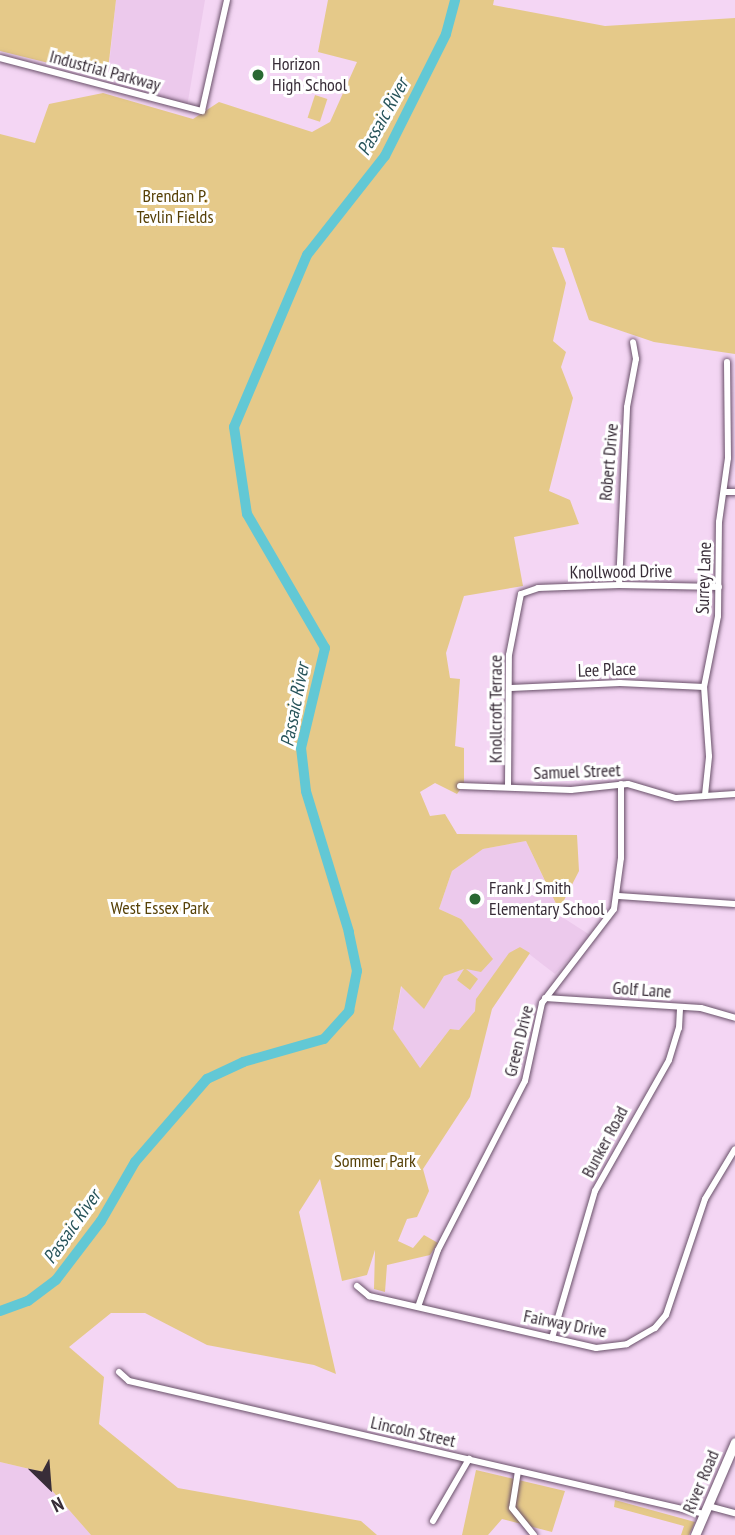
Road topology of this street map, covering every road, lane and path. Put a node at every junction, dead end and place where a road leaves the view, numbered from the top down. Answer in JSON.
{"nodes":[{"id":1,"x":227,"y":0,"type":"edge"},
{"id":2,"x":0,"y":58,"type":"edge"},
{"id":3,"x":633,"y":342,"type":"dead end"},
{"id":4,"x":727,"y":362,"type":"dead end"},
{"id":5,"x":724,"y":492,"type":"junction"},
{"id":6,"x":735,"y":492,"type":"edge"},
{"id":7,"x":619,"y":585,"type":"junction"},
{"id":8,"x":719,"y":587,"type":"junction"},
{"id":9,"x":524,"y":591,"type":"joint"},
{"id":10,"x":704,"y":687,"type":"junction"},
{"id":11,"x":511,"y":688,"type":"junction"},
{"id":12,"x":621,"y":784,"type":"junction"},
{"id":13,"x":460,"y":786,"type":"dead end"},
{"id":14,"x":508,"y":787,"type":"junction"},
{"id":15,"x":735,"y":794,"type":"edge"},
{"id":16,"x":705,"y":795,"type":"junction"},
{"id":17,"x":618,"y":896,"type":"junction"},
{"id":18,"x":735,"y":904,"type":"edge"},
{"id":19,"x":545,"y":998,"type":"junction"},
{"id":20,"x":680,"y":1007,"type":"junction"},
{"id":21,"x":735,"y":1018,"type":"edge"},
{"id":22,"x":735,"y":1149,"type":"edge"},
{"id":23,"x":357,"y":1286,"type":"dead end"},
{"id":24,"x":418,"y":1307,"type":"junction"},
{"id":25,"x":552,"y":1338,"type":"junction"},
{"id":26,"x":119,"y":1372,"type":"dead end"},
{"id":27,"x":735,"y":1443,"type":"edge"},
{"id":28,"x":469,"y":1459,"type":"junction"},
{"id":29,"x":518,"y":1471,"type":"junction"},
{"id":30,"x":706,"y":1510,"type":"junction"},
{"id":31,"x":735,"y":1513,"type":"edge"},
{"id":32,"x":433,"y":1521,"type":"dead end"},
{"id":33,"x":534,"y":1535,"type":"edge"},
{"id":34,"x":695,"y":1535,"type":"edge"}],
"edges":[{"from":1,"to":2,"type":"street","name":"Industrial Parkway"},
{"from":3,"to":7,"type":"street","name":"Robert Drive"},
{"from":4,"to":5,"type":"street","name":"Surrey Lane"},
{"from":5,"to":6,"type":"street"},
{"from":5,"to":8,"type":"street","name":"Surrey Lane"},
{"from":7,"to":8,"type":"street","name":"Knollwood Drive"},
{"from":7,"to":9,"type":"street","name":"Knollwood Drive"},
{"from":8,"to":10,"type":"street","name":"Surrey Lane"},
{"from":9,"to":11,"type":"street","name":"Knollcroft Terrace"},
{"from":10,"to":11,"type":"street","name":"Lee Place"},
{"from":10,"to":16,"type":"street","name":"Surrey Lane"},
{"from":11,"to":14,"type":"street","name":"Knollcroft Terrace"},
{"from":12,"to":14,"type":"street","name":"Samuel Street"},
{"from":12,"to":16,"type":"street","name":"Samuel Street"},
{"from":12,"to":17,"type":"street","name":"Green Drive"},
{"from":13,"to":14,"type":"street","name":"Samuel Street"},
{"from":15,"to":16,"type":"street","name":"Samuel Street"},
{"from":17,"to":18,"type":"street"},
{"from":17,"to":19,"type":"street","name":"Green Drive"},
{"from":19,"to":20,"type":"street","name":"Golf Lane"},
{"from":19,"to":24,"type":"street","name":"Green Drive"},
{"from":20,"to":21,"type":"street","name":"Golf Lane"},
{"from":20,"to":25,"type":"street","name":"Bunker Road"},
{"from":22,"to":25,"type":"street","name":"Fairway Drive"},
{"from":23,"to":24,"type":"street","name":"Fairway Drive"},
{"from":24,"to":25,"type":"street","name":"Fairway Drive"},
{"from":26,"to":28,"type":"street","name":"Lincoln Street"},
{"from":27,"to":30,"type":"street","name":"River Road"},
{"from":28,"to":29,"type":"street","name":"Lincoln Street"},
{"from":28,"to":32,"type":"street"},
{"from":29,"to":30,"type":"street","name":"Lincoln Street"},
{"from":29,"to":33,"type":"street"},
{"from":30,"to":31,"type":"street","name":"Lincoln Street"},
{"from":30,"to":34,"type":"street","name":"River Road"}]}
